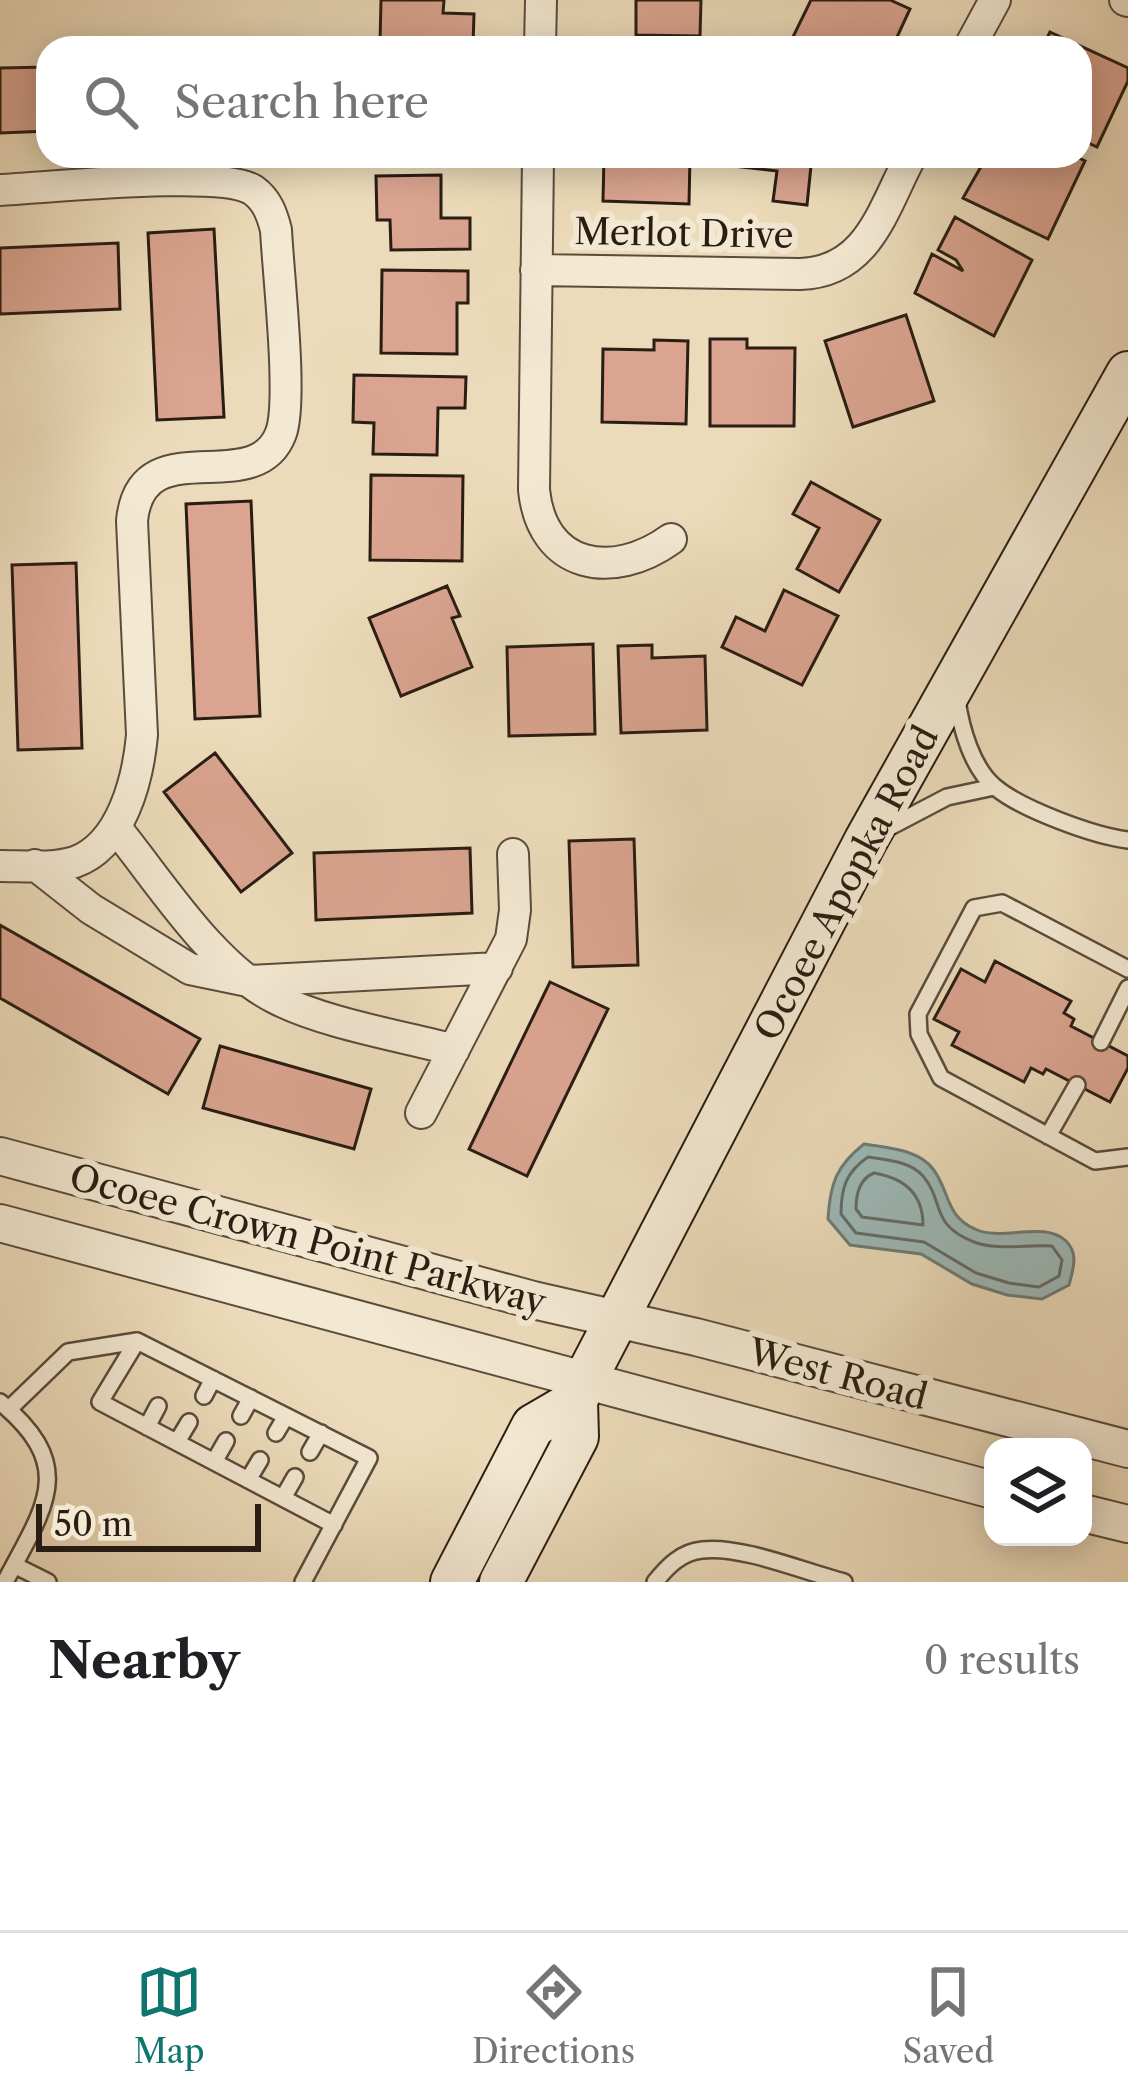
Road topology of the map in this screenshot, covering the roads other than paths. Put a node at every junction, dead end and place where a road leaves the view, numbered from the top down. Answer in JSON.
{"nodes":[{"id":1,"x":541,"y":0,"type":"edge"},
{"id":2,"x":994,"y":0,"type":"edge"},
{"id":3,"x":540,"y":36,"type":"edge"},
{"id":4,"x":975,"y":36,"type":"edge"},
{"id":5,"x":538,"y":168,"type":"edge"},
{"id":6,"x":905,"y":168,"type":"edge"},
{"id":7,"x":0,"y":190,"type":"edge"},
{"id":8,"x":536,"y":270,"type":"junction"},
{"id":9,"x":1128,"y":373,"type":"edge"},
{"id":10,"x":671,"y":539,"type":"dead end"},
{"id":11,"x":954,"y":679,"type":"junction"},
{"id":12,"x":994,"y":787,"type":"junction"},
{"id":13,"x":116,"y":827,"type":"junction"},
{"id":14,"x":1128,"y":839,"type":"edge"},
{"id":15,"x":866,"y":840,"type":"junction"},
{"id":16,"x":513,"y":854,"type":"dead end"},
{"id":17,"x":34,"y":865,"type":"junction"},
{"id":18,"x":0,"y":866,"type":"edge"},
{"id":19,"x":497,"y":968,"type":"junction"},
{"id":20,"x":1128,"y":969,"type":"edge"},
{"id":21,"x":248,"y":981,"type":"junction"},
{"id":22,"x":1128,"y":988,"type":"edge"},
{"id":23,"x":1101,"y":1042,"type":"dead end"},
{"id":24,"x":454,"y":1050,"type":"junction"},
{"id":25,"x":1077,"y":1085,"type":"dead end"},
{"id":26,"x":422,"y":1113,"type":"dead end"},
{"id":27,"x":1048,"y":1136,"type":"junction"},
{"id":28,"x":0,"y":1156,"type":"edge"},
{"id":29,"x":1128,"y":1157,"type":"edge"},
{"id":30,"x":0,"y":1223,"type":"edge"},
{"id":31,"x":618,"y":1318,"type":"junction"},
{"id":32,"x":137,"y":1341,"type":"junction"},
{"id":33,"x":213,"y":1379,"type":"junction"},
{"id":34,"x":581,"y":1390,"type":"junction"},
{"id":35,"x":204,"y":1396,"type":"dead end"},
{"id":36,"x":251,"y":1398,"type":"junction"},
{"id":37,"x":4,"y":1405,"type":"edge"},
{"id":38,"x":158,"y":1406,"type":"dead end"},
{"id":39,"x":241,"y":1416,"type":"dead end"},
{"id":40,"x":286,"y":1416,"type":"junction"},
{"id":41,"x":189,"y":1422,"type":"dead end"},
{"id":42,"x":146,"y":1427,"type":"junction"},
{"id":43,"x":276,"y":1432,"type":"dead end"},
{"id":44,"x":321,"y":1433,"type":"junction"},
{"id":45,"x":226,"y":1441,"type":"dead end"},
{"id":46,"x":177,"y":1442,"type":"junction"},
{"id":47,"x":1128,"y":1449,"type":"edge"},
{"id":48,"x":310,"y":1451,"type":"dead end"},
{"id":49,"x":260,"y":1460,"type":"dead end"},
{"id":50,"x":214,"y":1462,"type":"junction"},
{"id":51,"x":296,"y":1478,"type":"dead end"},
{"id":52,"x":248,"y":1480,"type":"junction"},
{"id":53,"x":984,"y":1488,"type":"edge"},
{"id":54,"x":283,"y":1498,"type":"junction"},
{"id":55,"x":1092,"y":1516,"type":"edge"},
{"id":56,"x":1128,"y":1524,"type":"edge"},
{"id":57,"x":334,"y":1525,"type":"junction"},
{"id":58,"x":14,"y":1564,"type":"junction"},
{"id":59,"x":4,"y":1582,"type":"edge"},
{"id":60,"x":48,"y":1582,"type":"edge"},
{"id":61,"x":303,"y":1582,"type":"edge"},
{"id":62,"x":452,"y":1582,"type":"edge"},
{"id":63,"x":501,"y":1582,"type":"edge"},
{"id":64,"x":655,"y":1582,"type":"edge"},
{"id":65,"x":844,"y":1582,"type":"edge"}],
"edges":[{"from":1,"to":3,"type":"street"},
{"from":2,"to":4,"type":"street"},
{"from":5,"to":8,"type":"street"},
{"from":6,"to":8,"type":"street","name":"Merlot Drive"},
{"from":7,"to":13,"type":"street"},
{"from":8,"to":10,"type":"street"},
{"from":9,"to":11,"type":"main road","name":"Ocoee Apopka Road"},
{"from":11,"to":12,"type":"lane"},
{"from":11,"to":15,"type":"main road","name":"Ocoee Apopka Road"},
{"from":12,"to":14,"type":"lane"},
{"from":12,"to":15,"type":"lane"},
{"from":13,"to":17,"type":"street"},
{"from":13,"to":21,"type":"street"},
{"from":15,"to":31,"type":"main road","name":"Ocoee Apopka Road"},
{"from":16,"to":19,"type":"street"},
{"from":17,"to":18,"type":"street"},
{"from":17,"to":21,"type":"street"},
{"from":19,"to":21,"type":"street"},
{"from":19,"to":24,"type":"street"},
{"from":20,"to":27,"type":"lane"},
{"from":21,"to":24,"type":"street"},
{"from":22,"to":23,"type":"lane"},
{"from":24,"to":26,"type":"street"},
{"from":25,"to":27,"type":"lane"},
{"from":27,"to":29,"type":"lane"},
{"from":28,"to":31,"type":"street","name":"Ocoee Crown Point Parkway"},
{"from":30,"to":34,"type":"street","name":"Ocoee Crown Point Parkway"},
{"from":31,"to":34,"type":"main road","name":"Ocoee Apopka Road"},
{"from":31,"to":47,"type":"street","name":"West Road"},
{"from":32,"to":33,"type":"lane"},
{"from":32,"to":37,"type":"lane"},
{"from":32,"to":42,"type":"lane"},
{"from":33,"to":35,"type":"lane"},
{"from":33,"to":36,"type":"lane"},
{"from":34,"to":53,"type":"street","name":"West Road"},
{"from":34,"to":62,"type":"main road","name":"Ocoee Apopka Road"},
{"from":34,"to":63,"type":"main road","name":"Ocoee Apopka Road"},
{"from":36,"to":39,"type":"lane"},
{"from":36,"to":40,"type":"lane"},
{"from":37,"to":58,"type":"lane"},
{"from":38,"to":42,"type":"lane"},
{"from":40,"to":43,"type":"lane"},
{"from":40,"to":44,"type":"lane"},
{"from":41,"to":46,"type":"lane"},
{"from":42,"to":46,"type":"lane"},
{"from":44,"to":48,"type":"lane"},
{"from":44,"to":57,"type":"lane"},
{"from":45,"to":50,"type":"lane"},
{"from":46,"to":50,"type":"lane"},
{"from":49,"to":52,"type":"lane"},
{"from":50,"to":52,"type":"lane"},
{"from":51,"to":54,"type":"lane"},
{"from":52,"to":54,"type":"lane"},
{"from":54,"to":57,"type":"lane"},
{"from":55,"to":56,"type":"street"},
{"from":57,"to":61,"type":"lane"},
{"from":58,"to":59,"type":"lane"},
{"from":58,"to":60,"type":"lane"},
{"from":64,"to":65,"type":"lane"}]}
